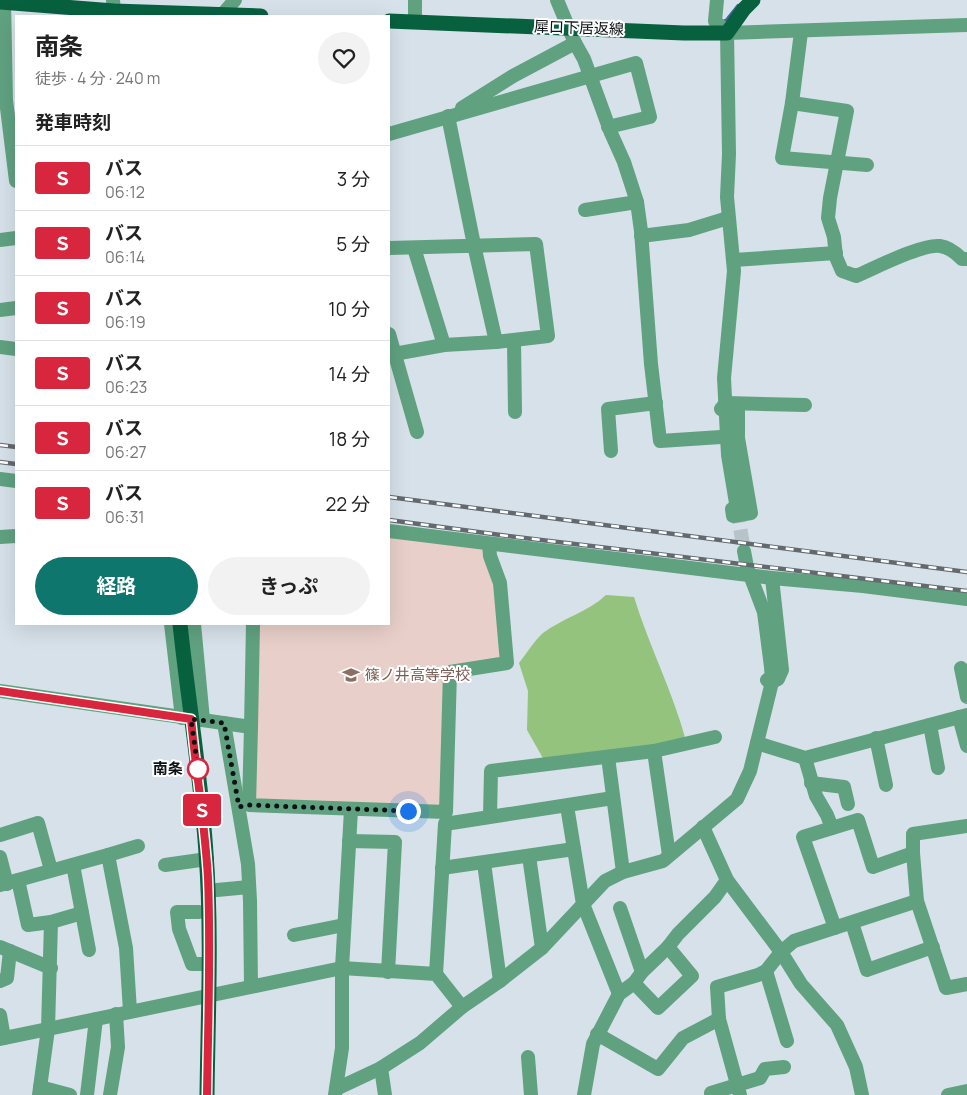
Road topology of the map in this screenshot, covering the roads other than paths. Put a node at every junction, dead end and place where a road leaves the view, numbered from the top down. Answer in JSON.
{"nodes":[{"id":1,"x":235,"y":0,"type":"edge"},
{"id":2,"x":416,"y":0,"type":"edge"},
{"id":3,"x":557,"y":0,"type":"edge"},
{"id":4,"x":717,"y":0,"type":"edge"},
{"id":5,"x":753,"y":0,"type":"edge"},
{"id":6,"x":3,"y":2,"type":"edge"},
{"id":7,"x":114,"y":9,"type":"edge"},
{"id":8,"x":206,"y":15,"type":"edge"},
{"id":9,"x":222,"y":15,"type":"edge"},
{"id":10,"x":390,"y":21,"type":"edge"},
{"id":11,"x":415,"y":22,"type":"junction"},
{"id":12,"x":967,"y":25,"type":"edge"},
{"id":13,"x":568,"y":27,"type":"junction"},
{"id":14,"x":801,"y":32,"type":"junction"},
{"id":15,"x":727,"y":33,"type":"junction"},
{"id":16,"x":575,"y":43,"type":"junction"},
{"id":17,"x":590,"y":76,"type":"junction"},
{"id":18,"x":8,"y":100,"type":"edge"},
{"id":19,"x":792,"y":102,"type":"junction"},
{"id":20,"x":448,"y":116,"type":"junction"},
{"id":21,"x":608,"y":127,"type":"junction"},
{"id":22,"x":390,"y":134,"type":"edge"},
{"id":23,"x":838,"y":162,"type":"junction"},
{"id":24,"x":867,"y":165,"type":"dead end"},
{"id":25,"x":15,"y":171,"type":"edge"},
{"id":26,"x":637,"y":202,"type":"junction"},
{"id":27,"x":585,"y":210,"type":"dead end"},
{"id":28,"x":728,"y":218,"type":"junction"},
{"id":29,"x":641,"y":236,"type":"junction"},
{"id":30,"x":15,"y":238,"type":"edge"},
{"id":31,"x":0,"y":240,"type":"edge"},
{"id":32,"x":474,"y":245,"type":"junction"},
{"id":33,"x":390,"y":248,"type":"edge"},
{"id":34,"x":414,"y":248,"type":"junction"},
{"id":35,"x":836,"y":253,"type":"junction"},
{"id":36,"x":967,"y":259,"type":"edge"},
{"id":37,"x":734,"y":260,"type":"junction"},
{"id":38,"x":15,"y":308,"type":"edge"},
{"id":39,"x":0,"y":310,"type":"edge"},
{"id":40,"x":390,"y":338,"type":"edge"},
{"id":41,"x":496,"y":342,"type":"junction"},
{"id":42,"x":514,"y":342,"type":"junction"},
{"id":43,"x":444,"y":345,"type":"junction"},
{"id":44,"x":0,"y":347,"type":"edge"},
{"id":45,"x":15,"y":349,"type":"edge"},
{"id":46,"x":394,"y":354,"type":"junction"},
{"id":47,"x":656,"y":403,"type":"junction"},
{"id":48,"x":732,"y":404,"type":"junction"},
{"id":49,"x":805,"y":405,"type":"dead end"},
{"id":50,"x":516,"y":412,"type":"dead end"},
{"id":51,"x":417,"y":432,"type":"dead end"},
{"id":52,"x":721,"y":437,"type":"junction"},
{"id":53,"x":611,"y":451,"type":"dead end"},
{"id":54,"x":0,"y":479,"type":"edge"},
{"id":55,"x":15,"y":481,"type":"edge"},
{"id":56,"x":737,"y":509,"type":"tunnel mouth"},
{"id":57,"x":390,"y":531,"type":"edge"},
{"id":58,"x":15,"y":536,"type":"edge"},
{"id":59,"x":0,"y":537,"type":"edge"},
{"id":60,"x":489,"y":544,"type":"junction"},
{"id":61,"x":744,"y":551,"type":"tunnel mouth"},
{"id":62,"x":756,"y":576,"type":"junction"},
{"id":63,"x":967,"y":599,"type":"edge"},
{"id":64,"x":171,"y":625,"type":"edge"},
{"id":65,"x":180,"y":625,"type":"edge"},
{"id":66,"x":194,"y":625,"type":"edge"},
{"id":67,"x":253,"y":625,"type":"edge"},
{"id":68,"x":961,"y":668,"type":"dead end"},
{"id":69,"x":772,"y":682,"type":"junction"},
{"id":70,"x":0,"y":692,"type":"edge"},
{"id":71,"x":967,"y":697,"type":"edge"},
{"id":72,"x":963,"y":716,"type":"edge"},
{"id":73,"x":192,"y":719,"type":"junction"},
{"id":74,"x":224,"y":723,"type":"junction"},
{"id":75,"x":930,"y":725,"type":"junction"},
{"id":76,"x":251,"y":727,"type":"junction"},
{"id":77,"x":715,"y":738,"type":"dead end"},
{"id":78,"x":876,"y":738,"type":"junction"},
{"id":79,"x":757,"y":743,"type":"junction"},
{"id":80,"x":967,"y":746,"type":"edge"},
{"id":81,"x":654,"y":750,"type":"junction"},
{"id":82,"x":608,"y":757,"type":"junction"},
{"id":83,"x":805,"y":758,"type":"junction"},
{"id":84,"x":938,"y":768,"type":"dead end"},
{"id":85,"x":811,"y":783,"type":"junction"},
{"id":86,"x":886,"y":785,"type":"dead end"},
{"id":87,"x":613,"y":798,"type":"junction"},
{"id":88,"x":848,"y":804,"type":"dead end"},
{"id":89,"x":244,"y":806,"type":"junction"},
{"id":90,"x":567,"y":806,"type":"junction"},
{"id":91,"x":351,"y":810,"type":"junction"},
{"id":92,"x":490,"y":816,"type":"junction"},
{"id":93,"x":703,"y":826,"type":"junction"},
{"id":94,"x":967,"y":826,"type":"edge"},
{"id":95,"x":832,"y":828,"type":"junction"},
{"id":96,"x":0,"y":835,"type":"edge"},
{"id":97,"x":349,"y":840,"type":"junction"},
{"id":98,"x":138,"y":846,"type":"dead end"},
{"id":99,"x":574,"y":849,"type":"junction"},
{"id":100,"x":913,"y":853,"type":"junction"},
{"id":101,"x":108,"y":855,"type":"junction"},
{"id":102,"x":669,"y":855,"type":"junction"},
{"id":103,"x":529,"y":856,"type":"junction"},
{"id":104,"x":0,"y":857,"type":"edge"},
{"id":105,"x":206,"y":859,"type":"junction"},
{"id":106,"x":484,"y":863,"type":"junction"},
{"id":107,"x":73,"y":865,"type":"junction"},
{"id":108,"x":165,"y":865,"type":"dead end"},
{"id":109,"x":442,"y":868,"type":"junction"},
{"id":110,"x":51,"y":870,"type":"junction"},
{"id":111,"x":623,"y":872,"type":"junction"},
{"id":112,"x":728,"y":880,"type":"junction"},
{"id":113,"x":8,"y":883,"type":"edge"},
{"id":114,"x":249,"y":887,"type":"junction"},
{"id":115,"x":217,"y":890,"type":"dead end"},
{"id":116,"x":917,"y":901,"type":"junction"},
{"id":117,"x":583,"y":904,"type":"junction"},
{"id":118,"x":620,"y":908,"type":"dead end"},
{"id":119,"x":199,"y":912,"type":"dead end"},
{"id":120,"x":82,"y":913,"type":"junction"},
{"id":121,"x":51,"y":922,"type":"junction"},
{"id":122,"x":852,"y":923,"type":"junction"},
{"id":123,"x":344,"y":925,"type":"junction"},
{"id":124,"x":835,"y":928,"type":"junction"},
{"id":125,"x":294,"y":935,"type":"dead end"},
{"id":126,"x":668,"y":947,"type":"junction"},
{"id":127,"x":934,"y":947,"type":"junction"},
{"id":128,"x":542,"y":948,"type":"junction"},
{"id":129,"x":5,"y":949,"type":"edge"},
{"id":130,"x":89,"y":950,"type":"dead end"},
{"id":131,"x":781,"y":952,"type":"junction"},
{"id":132,"x":209,"y":964,"type":"junction"},
{"id":133,"x":51,"y":968,"type":"junction"},
{"id":134,"x":342,"y":968,"type":"junction"},
{"id":135,"x":766,"y":970,"type":"junction"},
{"id":136,"x":388,"y":972,"type":"junction"},
{"id":137,"x":436,"y":974,"type":"junction"},
{"id":138,"x":638,"y":978,"type":"junction"},
{"id":139,"x":0,"y":981,"type":"edge"},
{"id":140,"x":500,"y":981,"type":"junction"},
{"id":141,"x":967,"y":984,"type":"edge"},
{"id":142,"x":251,"y":986,"type":"junction"},
{"id":143,"x":208,"y":994,"type":"junction"},
{"id":144,"x":619,"y":994,"type":"junction"},
{"id":145,"x":462,"y":1007,"type":"junction"},
{"id":146,"x":130,"y":1010,"type":"junction"},
{"id":147,"x":116,"y":1014,"type":"junction"},
{"id":148,"x":0,"y":1015,"type":"edge"},
{"id":149,"x":96,"y":1019,"type":"junction"},
{"id":150,"x":719,"y":1019,"type":"junction"},
{"id":151,"x":48,"y":1029,"type":"junction"},
{"id":152,"x":597,"y":1034,"type":"junction"},
{"id":153,"x":2,"y":1038,"type":"edge"},
{"id":154,"x":787,"y":1041,"type":"dead end"},
{"id":155,"x":528,"y":1057,"type":"dead end"},
{"id":156,"x":784,"y":1067,"type":"dead end"},
{"id":157,"x":381,"y":1068,"type":"junction"},
{"id":158,"x":738,"y":1090,"type":"edge"},
{"id":159,"x":40,"y":1091,"type":"edge"},
{"id":160,"x":967,"y":1091,"type":"edge"},
{"id":161,"x":336,"y":1092,"type":"edge"},
{"id":162,"x":711,"y":1093,"type":"dead end"},
{"id":163,"x":70,"y":1095,"type":"edge"},
{"id":164,"x":87,"y":1095,"type":"edge"},
{"id":165,"x":110,"y":1095,"type":"edge"},
{"id":166,"x":207,"y":1095,"type":"edge"},
{"id":167,"x":386,"y":1095,"type":"edge"},
{"id":168,"x":531,"y":1095,"type":"edge"},
{"id":169,"x":584,"y":1095,"type":"edge"},
{"id":170,"x":862,"y":1095,"type":"edge"},
{"id":171,"x":948,"y":1095,"type":"edge"}],
"edges":[{"from":1,"to":9,"type":"street"},
{"from":2,"to":11,"type":"street"},
{"from":3,"to":13,"type":"street"},
{"from":4,"to":15,"type":"street"},
{"from":5,"to":15,"type":"main road"},
{"from":6,"to":7,"type":"main road"},
{"from":6,"to":18,"type":"street"},
{"from":7,"to":8,"type":"main road"},
{"from":10,"to":11,"type":"main road","name":"犀口下居返線"},
{"from":11,"to":13,"type":"main road","name":"犀口下居返線"},
{"from":12,"to":14,"type":"street"},
{"from":13,"to":15,"type":"main road","name":"犀口下居返線"},
{"from":13,"to":16,"type":"street"},
{"from":14,"to":15,"type":"street"},
{"from":14,"to":19,"type":"street"},
{"from":15,"to":28,"type":"street"},
{"from":16,"to":17,"type":"street"},
{"from":16,"to":20,"type":"street"},
{"from":17,"to":20,"type":"street"},
{"from":17,"to":21,"type":"street"},
{"from":17,"to":21,"type":"street"},
{"from":18,"to":25,"type":"street"},
{"from":19,"to":23,"type":"street"},
{"from":19,"to":23,"type":"street"},
{"from":20,"to":22,"type":"street"},
{"from":20,"to":32,"type":"street"},
{"from":21,"to":26,"type":"street"},
{"from":23,"to":24,"type":"street"},
{"from":23,"to":35,"type":"street"},
{"from":26,"to":27,"type":"street"},
{"from":26,"to":29,"type":"street"},
{"from":28,"to":29,"type":"street"},
{"from":28,"to":37,"type":"street"},
{"from":29,"to":47,"type":"street"},
{"from":30,"to":31,"type":"street"},
{"from":32,"to":34,"type":"street"},
{"from":32,"to":41,"type":"street"},
{"from":32,"to":42,"type":"street"},
{"from":33,"to":34,"type":"street"},
{"from":34,"to":43,"type":"street"},
{"from":35,"to":36,"type":"street"},
{"from":35,"to":37,"type":"street"},
{"from":37,"to":48,"type":"street"},
{"from":38,"to":39,"type":"street"},
{"from":40,"to":46,"type":"street"},
{"from":41,"to":42,"type":"street"},
{"from":41,"to":43,"type":"street"},
{"from":42,"to":50,"type":"street"},
{"from":43,"to":46,"type":"street"},
{"from":44,"to":45,"type":"street"},
{"from":46,"to":51,"type":"street"},
{"from":47,"to":52,"type":"street"},
{"from":47,"to":53,"type":"street"},
{"from":48,"to":49,"type":"street"},
{"from":48,"to":52,"type":"street"},
{"from":48,"to":52,"type":"street"},
{"from":48,"to":56,"type":"street"},
{"from":54,"to":55,"type":"street"},
{"from":57,"to":60,"type":"street"},
{"from":58,"to":59,"type":"street"},
{"from":60,"to":62,"type":"street"},
{"from":60,"to":91,"type":"street"},
{"from":61,"to":69,"type":"street"},
{"from":62,"to":63,"type":"street"},
{"from":62,"to":69,"type":"street"},
{"from":62,"to":69,"type":"street"},
{"from":64,"to":73,"type":"street"},
{"from":65,"to":73,"type":"main road"},
{"from":66,"to":73,"type":"street"},
{"from":67,"to":76,"type":"street"},
{"from":68,"to":71,"type":"street"},
{"from":69,"to":79,"type":"street"},
{"from":70,"to":73,"type":"street"},
{"from":72,"to":75,"type":"street"},
{"from":72,"to":80,"type":"street"},
{"from":73,"to":74,"type":"street"},
{"from":73,"to":105,"type":"main road"},
{"from":74,"to":76,"type":"street"},
{"from":74,"to":89,"type":"street"},
{"from":75,"to":78,"type":"street"},
{"from":75,"to":84,"type":"street"},
{"from":76,"to":89,"type":"street"},
{"from":77,"to":81,"type":"street"},
{"from":78,"to":83,"type":"street"},
{"from":78,"to":86,"type":"street"},
{"from":79,"to":83,"type":"street"},
{"from":79,"to":93,"type":"street"},
{"from":81,"to":82,"type":"street"},
{"from":81,"to":102,"type":"street"},
{"from":82,"to":87,"type":"street"},
{"from":82,"to":92,"type":"street"},
{"from":83,"to":85,"type":"street"},
{"from":85,"to":88,"type":"street"},
{"from":85,"to":95,"type":"street"},
{"from":87,"to":90,"type":"street"},
{"from":87,"to":111,"type":"street"},
{"from":89,"to":91,"type":"street"},
{"from":89,"to":114,"type":"street"},
{"from":90,"to":92,"type":"street"},
{"from":90,"to":99,"type":"street"},
{"from":91,"to":97,"type":"street"},
{"from":92,"to":109,"type":"street"},
{"from":93,"to":102,"type":"street"},
{"from":93,"to":112,"type":"street"},
{"from":94,"to":100,"type":"street"},
{"from":95,"to":100,"type":"street"},
{"from":95,"to":124,"type":"street"},
{"from":96,"to":110,"type":"street"},
{"from":97,"to":123,"type":"street"},
{"from":97,"to":136,"type":"street"},
{"from":98,"to":101,"type":"street"},
{"from":99,"to":103,"type":"street"},
{"from":99,"to":117,"type":"street"},
{"from":100,"to":116,"type":"street"},
{"from":101,"to":107,"type":"street"},
{"from":101,"to":146,"type":"street"},
{"from":102,"to":111,"type":"street"},
{"from":103,"to":106,"type":"street"},
{"from":103,"to":128,"type":"street"},
{"from":104,"to":113,"type":"street"},
{"from":105,"to":108,"type":"street"},
{"from":105,"to":132,"type":"main road"},
{"from":106,"to":109,"type":"street"},
{"from":106,"to":140,"type":"street"},
{"from":107,"to":110,"type":"street"},
{"from":107,"to":120,"type":"street"},
{"from":109,"to":137,"type":"street"},
{"from":110,"to":113,"type":"street"},
{"from":111,"to":117,"type":"street"},
{"from":112,"to":126,"type":"street"},
{"from":112,"to":131,"type":"street"},
{"from":113,"to":121,"type":"street"},
{"from":114,"to":115,"type":"street"},
{"from":114,"to":142,"type":"street"},
{"from":116,"to":122,"type":"street"},
{"from":116,"to":127,"type":"street"},
{"from":117,"to":128,"type":"street"},
{"from":117,"to":144,"type":"street"},
{"from":118,"to":138,"type":"street"},
{"from":119,"to":132,"type":"street"},
{"from":120,"to":121,"type":"street"},
{"from":120,"to":130,"type":"street"},
{"from":121,"to":133,"type":"street"},
{"from":122,"to":124,"type":"street"},
{"from":122,"to":127,"type":"street"},
{"from":123,"to":125,"type":"street"},
{"from":123,"to":134,"type":"street"},
{"from":124,"to":131,"type":"street"},
{"from":126,"to":138,"type":"street"},
{"from":126,"to":138,"type":"street"},
{"from":127,"to":141,"type":"street"},
{"from":128,"to":140,"type":"street"},
{"from":129,"to":133,"type":"street"},
{"from":129,"to":139,"type":"street"},
{"from":131,"to":135,"type":"street"},
{"from":131,"to":170,"type":"street"},
{"from":132,"to":143,"type":"main road"},
{"from":133,"to":151,"type":"street"},
{"from":134,"to":136,"type":"street"},
{"from":134,"to":142,"type":"street"},
{"from":134,"to":161,"type":"street"},
{"from":135,"to":150,"type":"street"},
{"from":135,"to":154,"type":"street"},
{"from":136,"to":137,"type":"street"},
{"from":137,"to":145,"type":"street"},
{"from":138,"to":144,"type":"street"},
{"from":140,"to":145,"type":"street"},
{"from":142,"to":143,"type":"street"},
{"from":143,"to":146,"type":"street"},
{"from":143,"to":166,"type":"main road"},
{"from":144,"to":152,"type":"street"},
{"from":145,"to":157,"type":"street"},
{"from":146,"to":147,"type":"street"},
{"from":147,"to":149,"type":"street"},
{"from":147,"to":165,"type":"street"},
{"from":148,"to":153,"type":"street"},
{"from":149,"to":151,"type":"street"},
{"from":149,"to":164,"type":"street"},
{"from":150,"to":152,"type":"street"},
{"from":150,"to":158,"type":"street"},
{"from":151,"to":153,"type":"street"},
{"from":151,"to":159,"type":"street"},
{"from":152,"to":169,"type":"street"},
{"from":155,"to":168,"type":"street"},
{"from":156,"to":158,"type":"street"},
{"from":157,"to":161,"type":"street"},
{"from":157,"to":167,"type":"street"},
{"from":158,"to":162,"type":"street"},
{"from":159,"to":163,"type":"street"},
{"from":160,"to":171,"type":"street"}]}
